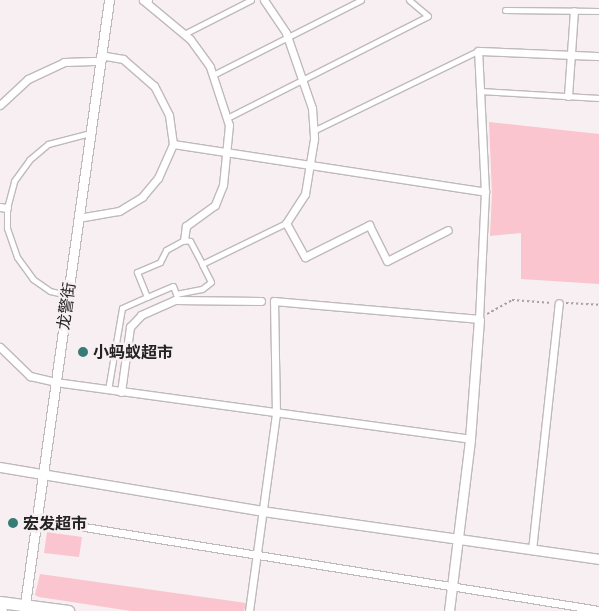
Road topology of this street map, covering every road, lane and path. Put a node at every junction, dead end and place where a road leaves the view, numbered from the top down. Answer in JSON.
{"nodes":[{"id":1,"x":109,"y":0,"type":"edge"},
{"id":2,"x":148,"y":0,"type":"edge"},
{"id":3,"x":251,"y":0,"type":"edge"},
{"id":4,"x":264,"y":0,"type":"edge"},
{"id":5,"x":361,"y":0,"type":"edge"},
{"id":6,"x":409,"y":0,"type":"edge"},
{"id":7,"x":505,"y":10,"type":"dead end"},
{"id":8,"x":574,"y":11,"type":"junction"},
{"id":9,"x":599,"y":11,"type":"edge"},
{"id":10,"x":184,"y":34,"type":"junction"},
{"id":11,"x":288,"y":38,"type":"junction"},
{"id":12,"x":478,"y":51,"type":"junction"},
{"id":13,"x":570,"y":55,"type":"junction"},
{"id":14,"x":599,"y":56,"type":"edge"},
{"id":15,"x":101,"y":58,"type":"junction"},
{"id":16,"x":213,"y":76,"type":"junction"},
{"id":17,"x":304,"y":79,"type":"junction"},
{"id":18,"x":480,"y":91,"type":"junction"},
{"id":19,"x":568,"y":96,"type":"junction"},
{"id":20,"x":599,"y":98,"type":"edge"},
{"id":21,"x":0,"y":105,"type":"edge"},
{"id":22,"x":227,"y":118,"type":"junction"},
{"id":23,"x":313,"y":131,"type":"junction"},
{"id":24,"x":90,"y":133,"type":"junction"},
{"id":25,"x":173,"y":144,"type":"junction"},
{"id":26,"x":228,"y":152,"type":"junction"},
{"id":27,"x":309,"y":165,"type":"junction"},
{"id":28,"x":485,"y":192,"type":"junction"},
{"id":29,"x":4,"y":207,"type":"edge"},
{"id":30,"x":78,"y":218,"type":"junction"},
{"id":31,"x":286,"y":223,"type":"junction"},
{"id":32,"x":448,"y":230,"type":"dead end"},
{"id":33,"x":184,"y":240,"type":"junction"},
{"id":34,"x":202,"y":264,"type":"junction"},
{"id":35,"x":67,"y":295,"type":"junction"},
{"id":36,"x":147,"y":297,"type":"junction"},
{"id":37,"x":261,"y":301,"type":"dead end"},
{"id":38,"x":559,"y":303,"type":"junction"},
{"id":39,"x":599,"y":305,"type":"edge"},
{"id":40,"x":479,"y":319,"type":"junction"},
{"id":41,"x":0,"y":347,"type":"edge"},
{"id":42,"x":55,"y":382,"type":"junction"},
{"id":43,"x":108,"y":390,"type":"junction"},
{"id":44,"x":121,"y":392,"type":"junction"},
{"id":45,"x":276,"y":414,"type":"junction"},
{"id":46,"x":470,"y":439,"type":"junction"},
{"id":47,"x":0,"y":466,"type":"edge"},
{"id":48,"x":41,"y":473,"type":"junction"},
{"id":49,"x":262,"y":511,"type":"junction"},
{"id":50,"x":35,"y":519,"type":"junction"},
{"id":51,"x":458,"y":539,"type":"junction"},
{"id":52,"x":532,"y":550,"type":"junction"},
{"id":53,"x":257,"y":555,"type":"junction"},
{"id":54,"x":599,"y":559,"type":"edge"},
{"id":55,"x":452,"y":586,"type":"junction"},
{"id":56,"x":0,"y":602,"type":"edge"},
{"id":57,"x":23,"y":608,"type":"edge"},
{"id":58,"x":599,"y":610,"type":"edge"},
{"id":59,"x":68,"y":611,"type":"edge"},
{"id":60,"x":249,"y":611,"type":"edge"},
{"id":61,"x":449,"y":611,"type":"edge"}],
"edges":[{"from":1,"to":15,"type":"street","name":"龙警街"},
{"from":2,"to":10,"type":"street"},
{"from":3,"to":10,"type":"street"},
{"from":4,"to":11,"type":"street"},
{"from":5,"to":11,"type":"street"},
{"from":6,"to":17,"type":"street"},
{"from":7,"to":8,"type":"street"},
{"from":8,"to":9,"type":"street"},
{"from":8,"to":13,"type":"street"},
{"from":10,"to":16,"type":"street"},
{"from":11,"to":16,"type":"street"},
{"from":11,"to":17,"type":"street"},
{"from":12,"to":13,"type":"street"},
{"from":12,"to":18,"type":"street"},
{"from":12,"to":23,"type":"street"},
{"from":13,"to":14,"type":"street"},
{"from":13,"to":19,"type":"street"},
{"from":15,"to":21,"type":"street"},
{"from":15,"to":24,"type":"street","name":"龙警街"},
{"from":15,"to":25,"type":"street"},
{"from":16,"to":22,"type":"street"},
{"from":17,"to":22,"type":"street"},
{"from":17,"to":23,"type":"street"},
{"from":18,"to":19,"type":"street"},
{"from":18,"to":28,"type":"street"},
{"from":19,"to":20,"type":"street"},
{"from":22,"to":26,"type":"street"},
{"from":23,"to":27,"type":"street"},
{"from":24,"to":29,"type":"street"},
{"from":24,"to":30,"type":"street","name":"龙警街"},
{"from":25,"to":26,"type":"street"},
{"from":25,"to":30,"type":"street"},
{"from":26,"to":27,"type":"street"},
{"from":26,"to":33,"type":"street"},
{"from":27,"to":28,"type":"street"},
{"from":27,"to":31,"type":"street"},
{"from":28,"to":40,"type":"street"},
{"from":29,"to":35,"type":"street"},
{"from":30,"to":35,"type":"street","name":"龙警街"},
{"from":31,"to":32,"type":"street"},
{"from":31,"to":34,"type":"street"},
{"from":33,"to":34,"type":"street"},
{"from":33,"to":36,"type":"street"},
{"from":34,"to":36,"type":"street"},
{"from":35,"to":42,"type":"street","name":"龙警街"},
{"from":36,"to":43,"type":"street"},
{"from":37,"to":44,"type":"street"},
{"from":38,"to":39,"type":"path"},
{"from":38,"to":40,"type":"path"},
{"from":38,"to":52,"type":"street"},
{"from":40,"to":45,"type":"street"},
{"from":40,"to":46,"type":"street"},
{"from":41,"to":42,"type":"street"},
{"from":42,"to":43,"type":"street"},
{"from":42,"to":48,"type":"street","name":"龙警街"},
{"from":43,"to":44,"type":"street"},
{"from":44,"to":45,"type":"street"},
{"from":45,"to":46,"type":"street"},
{"from":45,"to":49,"type":"street"},
{"from":46,"to":51,"type":"street"},
{"from":47,"to":48,"type":"street"},
{"from":48,"to":49,"type":"street"},
{"from":48,"to":50,"type":"street","name":"龙警街"},
{"from":49,"to":51,"type":"street"},
{"from":49,"to":53,"type":"street"},
{"from":50,"to":53,"type":"street"},
{"from":50,"to":57,"type":"street","name":"龙警街"},
{"from":51,"to":52,"type":"street"},
{"from":51,"to":55,"type":"street"},
{"from":52,"to":54,"type":"street"},
{"from":53,"to":55,"type":"street"},
{"from":53,"to":60,"type":"street"},
{"from":55,"to":58,"type":"street"},
{"from":55,"to":61,"type":"street"},
{"from":56,"to":57,"type":"main road"},
{"from":57,"to":59,"type":"main road"}]}
